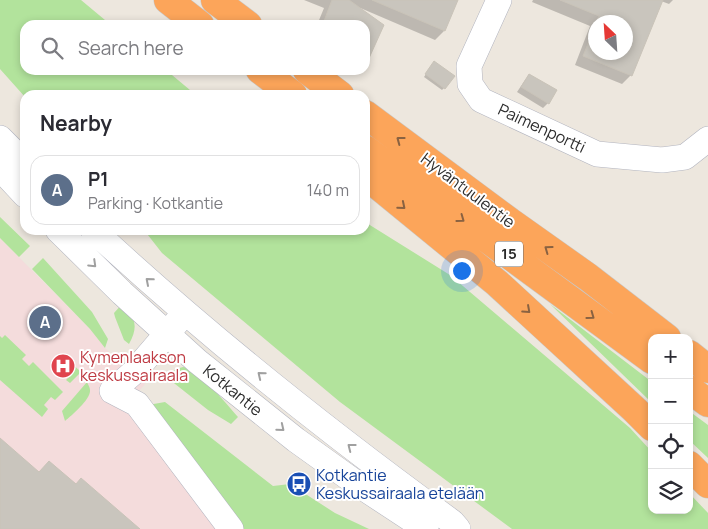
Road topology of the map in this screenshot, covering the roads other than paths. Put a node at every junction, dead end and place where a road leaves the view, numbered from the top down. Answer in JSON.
{"nodes":[{"id":1,"x":215,"y":0,"type":"edge"},
{"id":2,"x":499,"y":0,"type":"edge"},
{"id":3,"x":241,"y":20,"type":"edge"},
{"id":4,"x":252,"y":75,"type":"edge"},
{"id":5,"x":267,"y":75,"type":"edge"},
{"id":6,"x":314,"y":75,"type":"edge"},
{"id":7,"x":269,"y":90,"type":"edge"},
{"id":8,"x":286,"y":90,"type":"edge"},
{"id":9,"x":333,"y":90,"type":"edge"},
{"id":10,"x":370,"y":118,"type":"edge"},
{"id":11,"x":0,"y":138,"type":"edge"},
{"id":12,"x":708,"y":139,"type":"edge"},
{"id":13,"x":370,"y":153,"type":"edge"},
{"id":14,"x":20,"y":158,"type":"edge"},
{"id":15,"x":0,"y":168,"type":"edge"},
{"id":16,"x":370,"y":179,"type":"edge"},
{"id":17,"x":20,"y":190,"type":"edge"},
{"id":18,"x":63,"y":235,"type":"edge"},
{"id":19,"x":98,"y":235,"type":"edge"},
{"id":20,"x":186,"y":313,"type":"junction"},
{"id":21,"x":167,"y":334,"type":"junction"},
{"id":22,"x":662,"y":334,"type":"edge"},
{"id":23,"x":648,"y":357,"type":"edge"},
{"id":24,"x":693,"y":357,"type":"edge"},
{"id":25,"x":708,"y":368,"type":"edge"},
{"id":26,"x":693,"y":392,"type":"edge"},
{"id":27,"x":708,"y":403,"type":"edge"},
{"id":28,"x":649,"y":424,"type":"edge"},
{"id":29,"x":693,"y":469,"type":"edge"},
{"id":30,"x":708,"y":484,"type":"edge"},
{"id":31,"x":231,"y":529,"type":"edge"},
{"id":32,"x":426,"y":529,"type":"edge"},
{"id":33,"x":458,"y":529,"type":"edge"}],
"edges":[{"from":1,"to":3,"type":"highway"},
{"from":2,"to":12,"type":"street","name":"Paimenportti"},
{"from":4,"to":7,"type":"highway"},
{"from":5,"to":8,"type":"highway"},
{"from":6,"to":9,"type":"highway"},
{"from":22,"to":10,"type":"highway","name":"Hyväntuulentie","number":"15","one_way":true},
{"from":11,"to":14,"type":"street"},
{"from":13,"to":23,"type":"highway","name":"Hyväntuulentie","number":"15","one_way":true},
{"from":15,"to":17,"type":"street"},
{"from":16,"to":28,"type":"highway","one_way":true},
{"from":18,"to":21,"type":"street","name":"Kotkantie","one_way":true},
{"from":20,"to":19,"type":"street","name":"Kotkantie","one_way":true},
{"from":20,"to":21,"type":"street"},
{"from":33,"to":20,"type":"street","name":"Kotkantie","one_way":true},
{"from":21,"to":31,"type":"street"},
{"from":21,"to":32,"type":"street","name":"Kotkantie","one_way":true},
{"from":24,"to":25,"type":"highway"},
{"from":26,"to":27,"type":"highway"},
{"from":29,"to":30,"type":"highway"}]}
